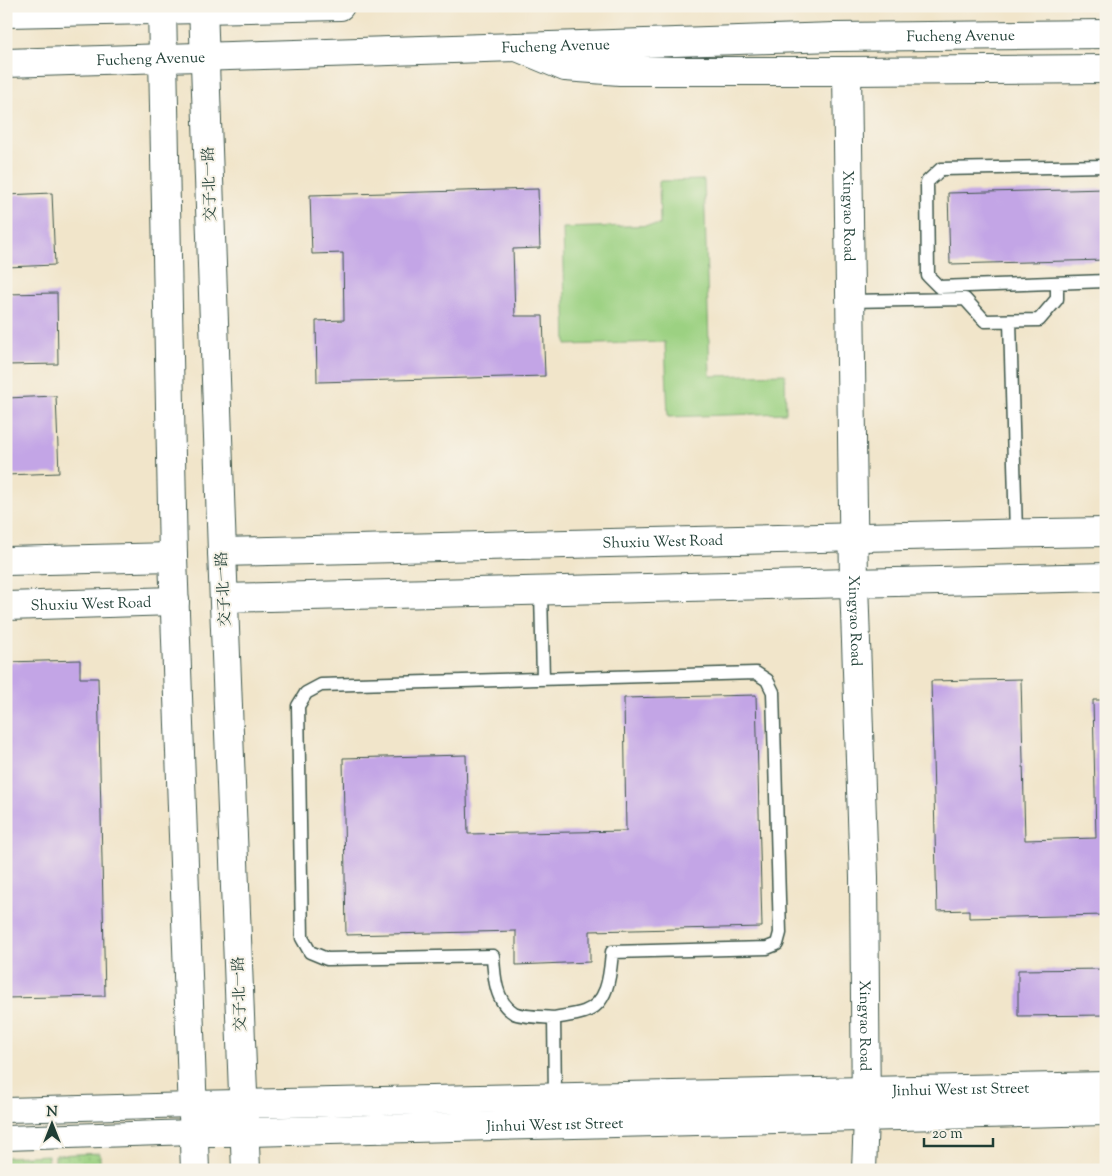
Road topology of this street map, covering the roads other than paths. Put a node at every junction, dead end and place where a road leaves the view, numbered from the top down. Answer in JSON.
{"nodes":[{"id":1,"x":340,"y":6,"type":"edge"},
{"id":2,"x":203,"y":7,"type":"edge"},
{"id":3,"x":162,"y":8,"type":"edge"},
{"id":4,"x":6,"y":13,"type":"edge"},
{"id":5,"x":1106,"y":34,"type":"edge"},
{"id":6,"x":517,"y":47,"type":"junction"},
{"id":7,"x":163,"y":57,"type":"junction"},
{"id":8,"x":204,"y":57,"type":"junction"},
{"id":9,"x":6,"y":62,"type":"edge"},
{"id":10,"x":1106,"y":69,"type":"edge"},
{"id":11,"x":847,"y":72,"type":"junction"},
{"id":12,"x":1106,"y":166,"type":"edge"},
{"id":13,"x":1106,"y":281,"type":"edge"},
{"id":14,"x":1057,"y":283,"type":"junction"},
{"id":15,"x":940,"y":293,"type":"junction"},
{"id":16,"x":849,"y":301,"type":"junction"},
{"id":17,"x":1010,"y":321,"type":"junction"},
{"id":18,"x":1106,"y":532,"type":"edge"},
{"id":19,"x":1016,"y":533,"type":"junction"},
{"id":20,"x":854,"y":536,"type":"junction"},
{"id":21,"x":222,"y":552,"type":"junction"},
{"id":22,"x":173,"y":557,"type":"junction"},
{"id":23,"x":6,"y":561,"type":"edge"},
{"id":24,"x":1106,"y":577,"type":"edge"},
{"id":25,"x":854,"y":582,"type":"junction"},
{"id":26,"x":541,"y":591,"type":"junction"},
{"id":27,"x":224,"y":598,"type":"junction"},
{"id":28,"x":175,"y":601,"type":"junction"},
{"id":29,"x":6,"y":606,"type":"edge"},
{"id":30,"x":544,"y":679,"type":"junction"},
{"id":31,"x":554,"y":1018,"type":"junction"},
{"id":32,"x":1106,"y":1086,"type":"edge"},
{"id":33,"x":555,"y":1097,"type":"junction"},
{"id":34,"x":244,"y":1103,"type":"junction"},
{"id":35,"x":866,"y":1104,"type":"junction"},
{"id":36,"x":192,"y":1105,"type":"junction"},
{"id":37,"x":6,"y":1110,"type":"edge"},
{"id":38,"x":1106,"y":1111,"type":"edge"},
{"id":39,"x":193,"y":1132,"type":"junction"},
{"id":40,"x":245,"y":1132,"type":"junction"},
{"id":41,"x":6,"y":1138,"type":"edge"},
{"id":42,"x":195,"y":1170,"type":"edge"},
{"id":43,"x":246,"y":1170,"type":"edge"},
{"id":44,"x":864,"y":1170,"type":"edge"}],
"edges":[{"from":1,"to":2,"type":"street"},
{"from":2,"to":3,"type":"street"},
{"from":2,"to":8,"type":"street","name":"交子北一路"},
{"from":3,"to":4,"type":"street"},
{"from":3,"to":7,"type":"street"},
{"from":5,"to":6,"type":"street","name":"Fucheng Avenue"},
{"from":6,"to":8,"type":"street","name":"Fucheng Avenue"},
{"from":6,"to":11,"type":"street"},
{"from":7,"to":8,"type":"street","name":"Fucheng Avenue"},
{"from":7,"to":9,"type":"street","name":"Fucheng Avenue"},
{"from":7,"to":22,"type":"street"},
{"from":8,"to":21,"type":"street","name":"交子北一路"},
{"from":10,"to":11,"type":"street"},
{"from":11,"to":16,"type":"street","name":"Xingyao Road"},
{"from":12,"to":15,"type":"lane"},
{"from":13,"to":14,"type":"lane"},
{"from":14,"to":15,"type":"lane"},
{"from":14,"to":17,"type":"lane"},
{"from":15,"to":16,"type":"lane"},
{"from":15,"to":17,"type":"lane"},
{"from":16,"to":20,"type":"street","name":"Xingyao Road"},
{"from":17,"to":19,"type":"lane"},
{"from":18,"to":19,"type":"street","name":"Shuxiu West Road"},
{"from":19,"to":20,"type":"street","name":"Shuxiu West Road"},
{"from":20,"to":21,"type":"street","name":"Shuxiu West Road"},
{"from":20,"to":25,"type":"street","name":"Xingyao Road"},
{"from":21,"to":27,"type":"street","name":"交子北一路"},
{"from":22,"to":23,"type":"street"},
{"from":22,"to":28,"type":"street"},
{"from":24,"to":25,"type":"street"},
{"from":25,"to":26,"type":"street"},
{"from":25,"to":35,"type":"street","name":"Xingyao Road"},
{"from":26,"to":27,"type":"street"},
{"from":26,"to":30,"type":"lane"},
{"from":27,"to":34,"type":"street","name":"交子北一路"},
{"from":28,"to":29,"type":"street","name":"Shuxiu West Road"},
{"from":28,"to":36,"type":"street"},
{"from":30,"to":31,"type":"lane"},
{"from":30,"to":31,"type":"lane"},
{"from":31,"to":33,"type":"lane"},
{"from":32,"to":35,"type":"street","name":"Jinhui West 1st Street"},
{"from":33,"to":34,"type":"street","name":"Jinhui West 1st Street"},
{"from":33,"to":35,"type":"street","name":"Jinhui West 1st Street"},
{"from":34,"to":36,"type":"street","name":"Jinhui West 1st Street"},
{"from":34,"to":40,"type":"street","name":"交子北一路"},
{"from":35,"to":38,"type":"street","name":"Jinhui West 1st Street"},
{"from":35,"to":40,"type":"street","name":"Jinhui West 1st Street"},
{"from":35,"to":44,"type":"street","name":"Xingyao Road"},
{"from":36,"to":37,"type":"street","name":"Jinhui West 1st Street"},
{"from":36,"to":39,"type":"street"},
{"from":39,"to":40,"type":"street","name":"Jinhui West 1st Street"},
{"from":39,"to":41,"type":"street","name":"Jinhui West 1st Street"},
{"from":39,"to":42,"type":"street"},
{"from":40,"to":43,"type":"street","name":"交子北一路"}]}
